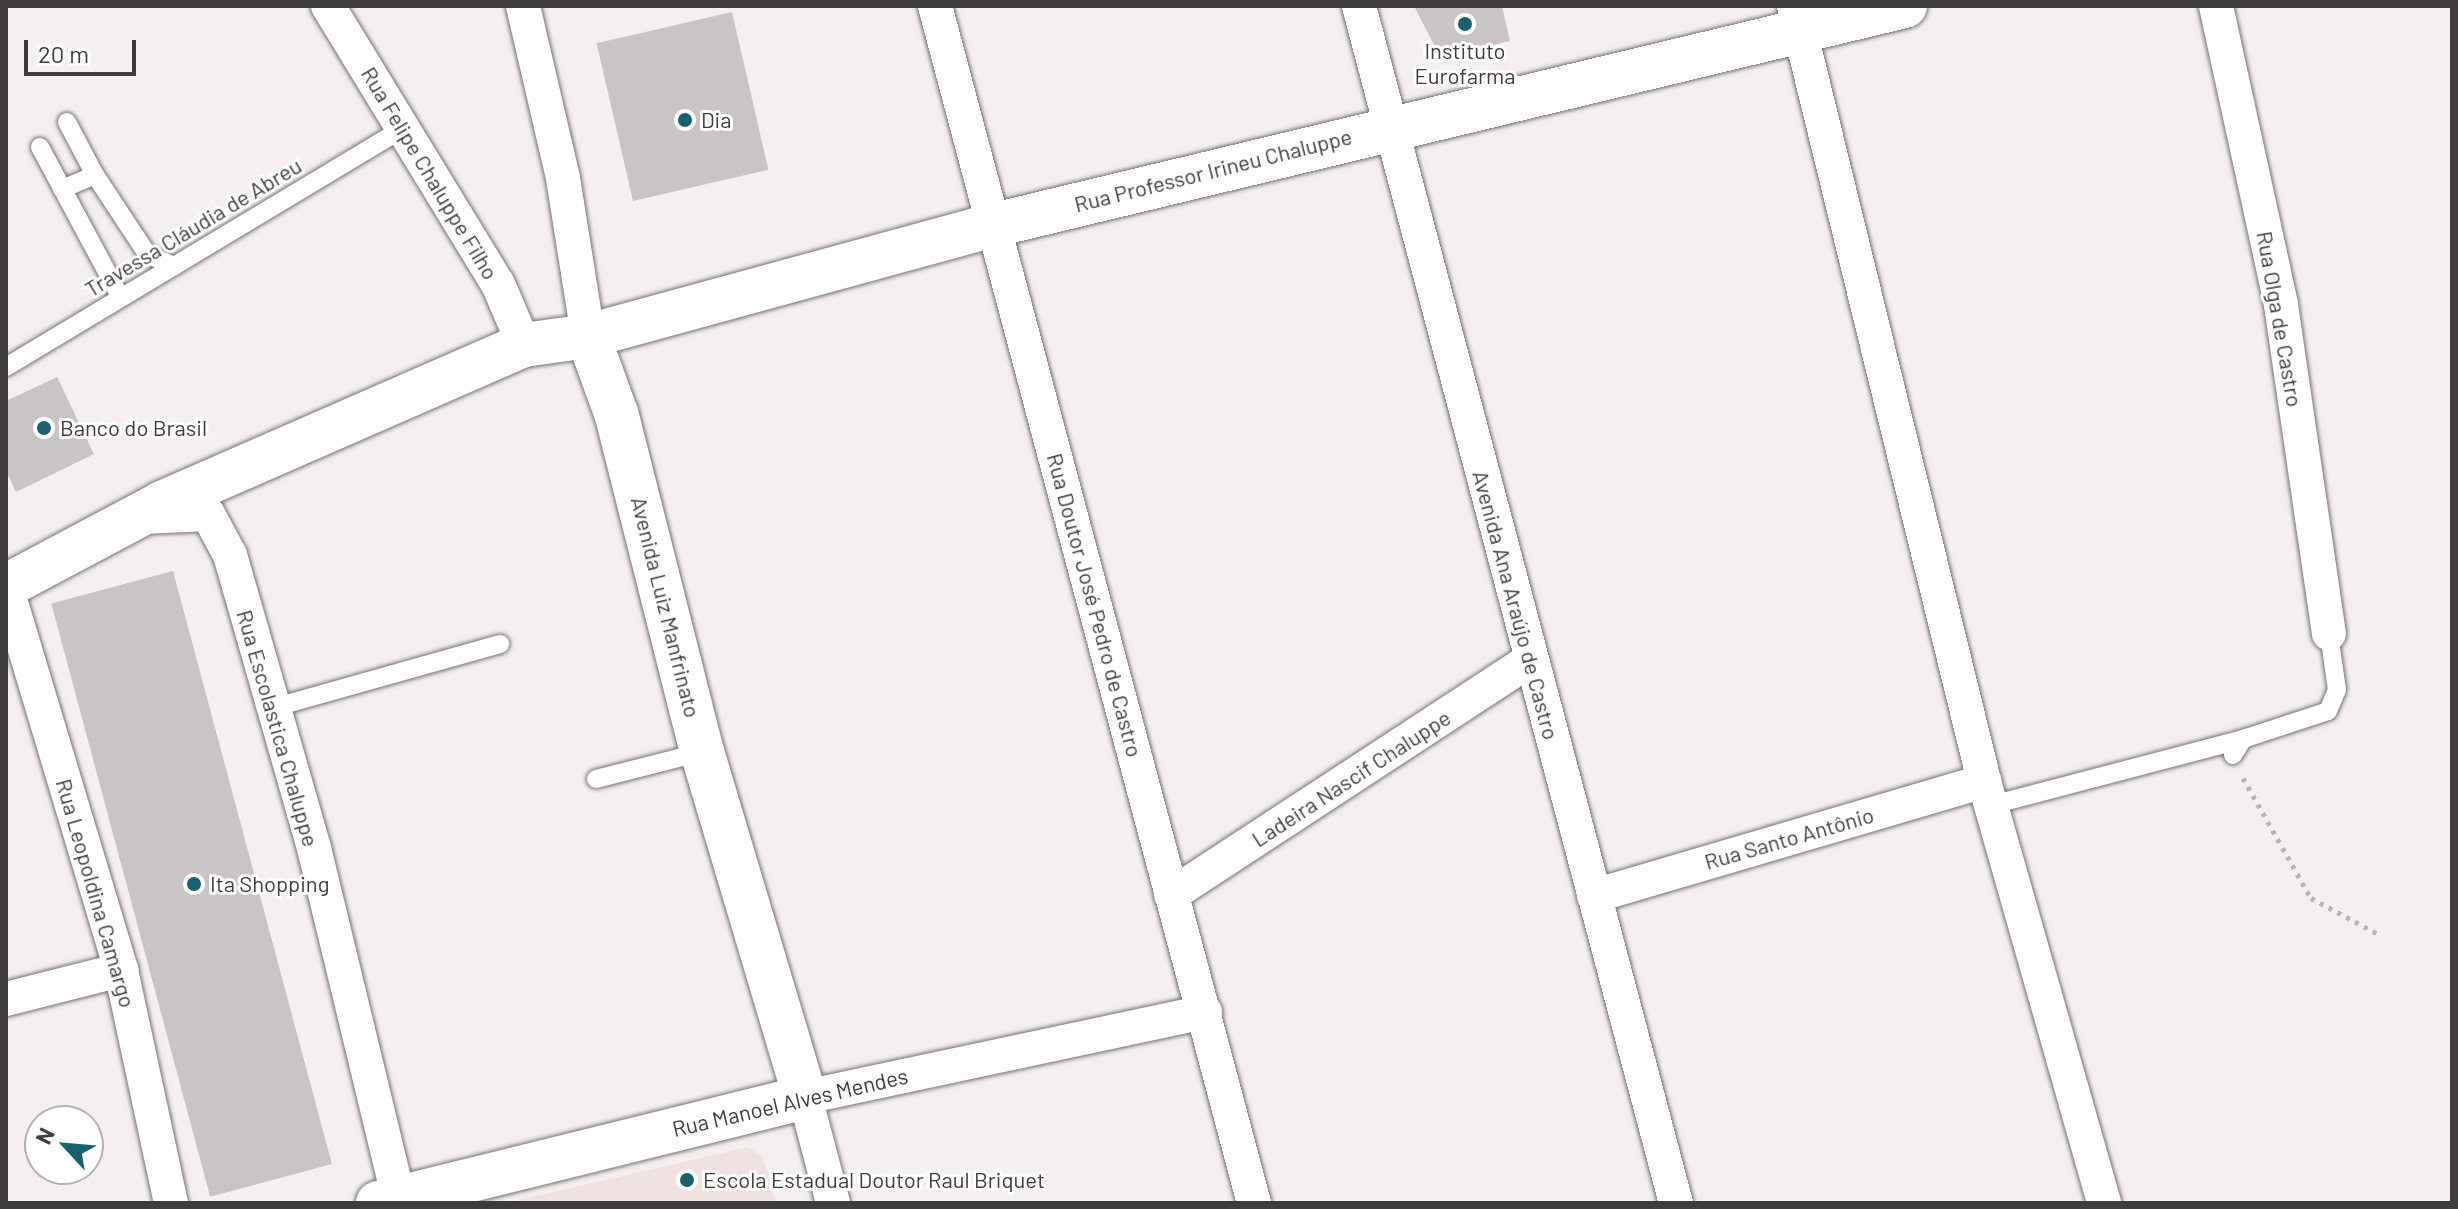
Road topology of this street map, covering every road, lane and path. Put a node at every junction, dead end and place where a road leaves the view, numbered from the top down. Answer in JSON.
{"nodes":[{"id":1,"x":328,"y":6,"type":"edge"},
{"id":2,"x":523,"y":6,"type":"edge"},
{"id":3,"x":935,"y":6,"type":"edge"},
{"id":4,"x":1359,"y":6,"type":"edge"},
{"id":5,"x":1905,"y":6,"type":"edge"},
{"id":6,"x":2216,"y":6,"type":"edge"},
{"id":7,"x":1797,"y":18,"type":"edge"},
{"id":8,"x":67,"y":122,"type":"dead end"},
{"id":9,"x":1390,"y":126,"type":"junction"},
{"id":10,"x":404,"y":128,"type":"junction"},
{"id":11,"x":40,"y":147,"type":"dead end"},
{"id":12,"x":95,"y":175,"type":"junction"},
{"id":13,"x":62,"y":189,"type":"junction"},
{"id":14,"x":994,"y":225,"type":"junction"},
{"id":15,"x":174,"y":266,"type":"junction"},
{"id":16,"x":121,"y":298,"type":"junction"},
{"id":17,"x":588,"y":336,"type":"junction"},
{"id":18,"x":524,"y":345,"type":"junction"},
{"id":19,"x":6,"y":367,"type":"edge"},
{"id":20,"x":136,"y":517,"type":"junction"},
{"id":21,"x":6,"y":586,"type":"edge"},
{"id":22,"x":2329,"y":634,"type":"joint"},
{"id":23,"x":500,"y":644,"type":"dead end"},
{"id":24,"x":1530,"y":660,"type":"junction"},
{"id":25,"x":276,"y":707,"type":"junction"},
{"id":26,"x":2238,"y":747,"type":"junction"},
{"id":27,"x":702,"y":752,"type":"junction"},
{"id":28,"x":596,"y":779,"type":"dead end"},
{"id":29,"x":1988,"y":793,"type":"junction"},
{"id":30,"x":1171,"y":895,"type":"junction"},
{"id":31,"x":1594,"y":896,"type":"junction"},
{"id":32,"x":2378,"y":934,"type":"dead end"},
{"id":33,"x":121,"y":970,"type":"junction"},
{"id":34,"x":6,"y":999,"type":"edge"},
{"id":35,"x":1205,"y":1012,"type":"junction"},
{"id":36,"x":805,"y":1097,"type":"junction"},
{"id":37,"x":392,"y":1201,"type":"edge"},
{"id":38,"x":171,"y":1203,"type":"edge"},
{"id":39,"x":833,"y":1203,"type":"edge"},
{"id":40,"x":1254,"y":1203,"type":"edge"},
{"id":41,"x":1676,"y":1203,"type":"edge"},
{"id":42,"x":2104,"y":1203,"type":"edge"}],
"edges":[{"from":1,"to":10,"type":"street","name":"Rua Felipe Chaluppe Filho"},
{"from":2,"to":17,"type":"street","name":"Avenida Luiz Manfrinato"},
{"from":3,"to":14,"type":"street","name":"Rua Doutor José Pedro de Castro"},
{"from":4,"to":9,"type":"street","name":"Avenida Ana Araújo de Castro"},
{"from":5,"to":7,"type":"street","name":"Rua Professor Irineu Chaluppe"},
{"from":6,"to":22,"type":"street","name":"Rua Olga de Castro"},
{"from":7,"to":9,"type":"street","name":"Rua Professor Irineu Chaluppe"},
{"from":7,"to":29,"type":"street"},
{"from":8,"to":12,"type":"lane"},
{"from":9,"to":14,"type":"street","name":"Rua Professor Irineu Chaluppe"},
{"from":9,"to":24,"type":"street","name":"Avenida Ana Araújo de Castro"},
{"from":10,"to":15,"type":"lane","name":"Travessa Cláudia de Abreu"},
{"from":10,"to":18,"type":"street","name":"Rua Felipe Chaluppe Filho"},
{"from":11,"to":13,"type":"lane"},
{"from":12,"to":13,"type":"lane"},
{"from":12,"to":15,"type":"lane"},
{"from":13,"to":16,"type":"lane"},
{"from":14,"to":17,"type":"street","name":"Rua Professor Irineu Chaluppe"},
{"from":14,"to":30,"type":"street","name":"Rua Doutor José Pedro de Castro"},
{"from":15,"to":16,"type":"lane","name":"Travessa Cláudia de Abreu"},
{"from":16,"to":19,"type":"lane","name":"Travessa Cláudia de Abreu"},
{"from":17,"to":18,"type":"street","name":"Rua Professor Irineu Chaluppe"},
{"from":17,"to":27,"type":"street","name":"Avenida Luiz Manfrinato"},
{"from":18,"to":20,"type":"street","name":"Rua Professor Irineu Chaluppe"},
{"from":20,"to":21,"type":"street","name":"Rua Professor Irineu Chaluppe"},
{"from":20,"to":25,"type":"street","name":"Rua Escolastica Chaluppe"},
{"from":21,"to":33,"type":"street","name":"Rua Leopoldina Camargo"},
{"from":22,"to":26,"type":"lane"},
{"from":23,"to":25,"type":"lane"},
{"from":24,"to":30,"type":"street","name":"Ladeira Nascif Chaluppe"},
{"from":24,"to":31,"type":"street","name":"Avenida Ana Araújo de Castro"},
{"from":25,"to":37,"type":"street","name":"Rua Escolastica Chaluppe"},
{"from":26,"to":29,"type":"lane"},
{"from":26,"to":32,"type":"path"},
{"from":27,"to":28,"type":"lane"},
{"from":27,"to":36,"type":"street","name":"Avenida Luiz Manfrinato"},
{"from":29,"to":31,"type":"street","name":"Rua Santo Antônio"},
{"from":29,"to":42,"type":"street"},
{"from":30,"to":35,"type":"street","name":"Rua Doutor José Pedro de Castro"},
{"from":31,"to":41,"type":"street","name":"Avenida Ana Araújo de Castro"},
{"from":33,"to":34,"type":"street"},
{"from":33,"to":38,"type":"street","name":"Rua Leopoldina Camargo"},
{"from":35,"to":36,"type":"street","name":"Rua Manoel Alves Mendes"},
{"from":35,"to":40,"type":"street","name":"Rua Doutor José Pedro de Castro"},
{"from":36,"to":37,"type":"street","name":"Rua Manoel Alves Mendes"},
{"from":36,"to":39,"type":"street","name":"Avenida Luiz Manfrinato"}]}
